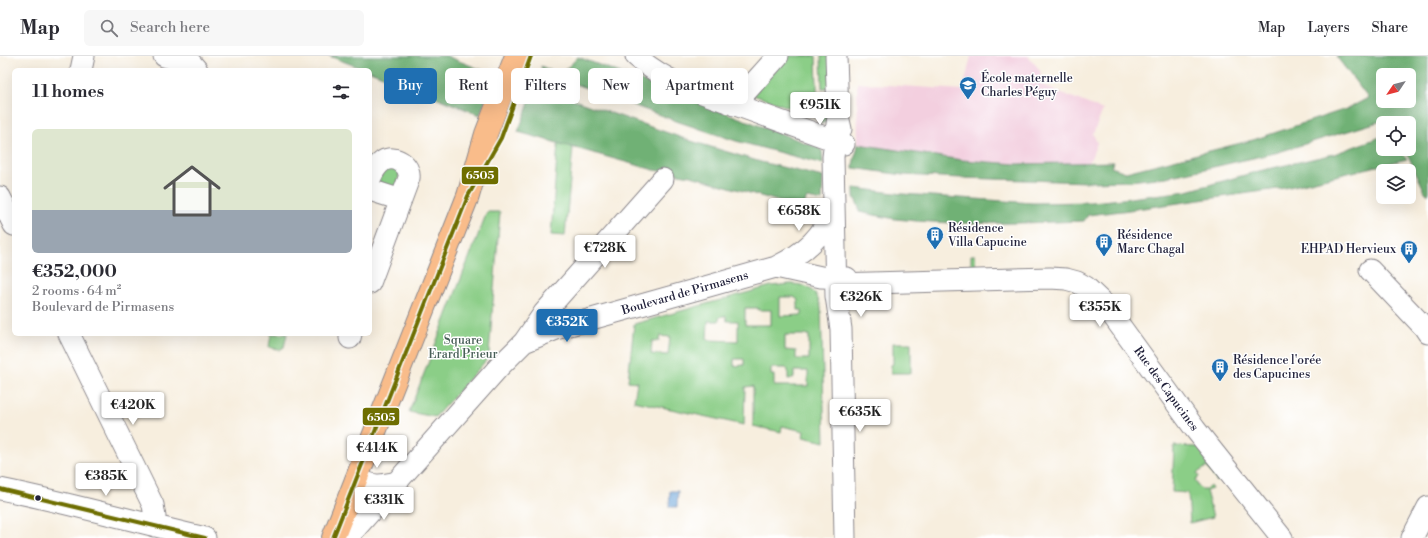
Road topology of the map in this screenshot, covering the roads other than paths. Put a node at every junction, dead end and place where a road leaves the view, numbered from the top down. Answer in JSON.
{"nodes":[{"id":1,"x":84,"y":56,"type":"edge"},
{"id":2,"x":164,"y":56,"type":"edge"},
{"id":3,"x":516,"y":56,"type":"edge"},
{"id":4,"x":531,"y":56,"type":"edge"},
{"id":5,"x":636,"y":56,"type":"edge"},
{"id":6,"x":778,"y":56,"type":"edge"},
{"id":7,"x":836,"y":56,"type":"edge"},
{"id":8,"x":81,"y":68,"type":"edge"},
{"id":9,"x":195,"y":68,"type":"edge"},
{"id":10,"x":651,"y":68,"type":"edge"},
{"id":11,"x":748,"y":89,"type":"edge"},
{"id":12,"x":734,"y":104,"type":"edge"},
{"id":13,"x":839,"y":143,"type":"junction"},
{"id":14,"x":372,"y":175,"type":"edge"},
{"id":15,"x":663,"y":179,"type":"dead end"},
{"id":16,"x":372,"y":191,"type":"edge"},
{"id":17,"x":468,"y":196,"type":"junction"},
{"id":18,"x":0,"y":197,"type":"edge"},
{"id":19,"x":401,"y":200,"type":"junction"},
{"id":20,"x":834,"y":206,"type":"junction"},
{"id":21,"x":12,"y":221,"type":"edge"},
{"id":22,"x":776,"y":267,"type":"junction"},
{"id":23,"x":1370,"y":270,"type":"dead end"},
{"id":24,"x":372,"y":278,"type":"edge"},
{"id":25,"x":842,"y":281,"type":"junction"},
{"id":26,"x":1428,"y":333,"type":"edge"},
{"id":27,"x":70,"y":336,"type":"edge"},
{"id":28,"x":524,"y":342,"type":"junction"},
{"id":29,"x":356,"y":480,"type":"junction"},
{"id":30,"x":397,"y":482,"type":"junction"},
{"id":31,"x":0,"y":489,"type":"edge"},
{"id":32,"x":1428,"y":507,"type":"edge"},
{"id":33,"x":154,"y":526,"type":"junction"},
{"id":34,"x":205,"y":538,"type":"edge"},
{"id":35,"x":333,"y":538,"type":"edge"},
{"id":36,"x":347,"y":538,"type":"edge"},
{"id":37,"x":846,"y":538,"type":"edge"},
{"id":38,"x":1282,"y":538,"type":"edge"},
{"id":39,"x":1412,"y":538,"type":"edge"}],
"edges":[{"from":1,"to":8,"type":"street"},
{"from":2,"to":9,"type":"street"},
{"from":3,"to":17,"type":"main road"},
{"from":4,"to":17,"type":"main road"},
{"from":5,"to":10,"type":"street"},
{"from":6,"to":11,"type":"street"},
{"from":7,"to":13,"type":"street"},
{"from":12,"to":13,"type":"street"},
{"from":13,"to":20,"type":"street"},
{"from":13,"to":25,"type":"street"},
{"from":14,"to":19,"type":"street"},
{"from":15,"to":28,"type":"street"},
{"from":16,"to":19,"type":"street"},
{"from":17,"to":29,"type":"main road"},
{"from":18,"to":21,"type":"street"},
{"from":19,"to":24,"type":"street"},
{"from":20,"to":22,"type":"street","name":"Boulevard de Pirmasens"},
{"from":20,"to":25,"type":"street"},
{"from":22,"to":25,"type":"street","name":"Boulevard de Pirmasens"},
{"from":22,"to":28,"type":"street","name":"Boulevard de Pirmasens"},
{"from":23,"to":26,"type":"street"},
{"from":25,"to":37,"type":"street"},
{"from":25,"to":38,"type":"street","name":"Rue des Capucines"},
{"from":27,"to":33,"type":"street"},
{"from":28,"to":30,"type":"street","name":"Boulevard de Pirmasens"},
{"from":29,"to":30,"type":"street"},
{"from":29,"to":35,"type":"main road"},
{"from":30,"to":36,"type":"street","name":"Boulevard de Pirmasens"},
{"from":31,"to":33,"type":"street"},
{"from":32,"to":39,"type":"street"},
{"from":33,"to":34,"type":"street"}]}
